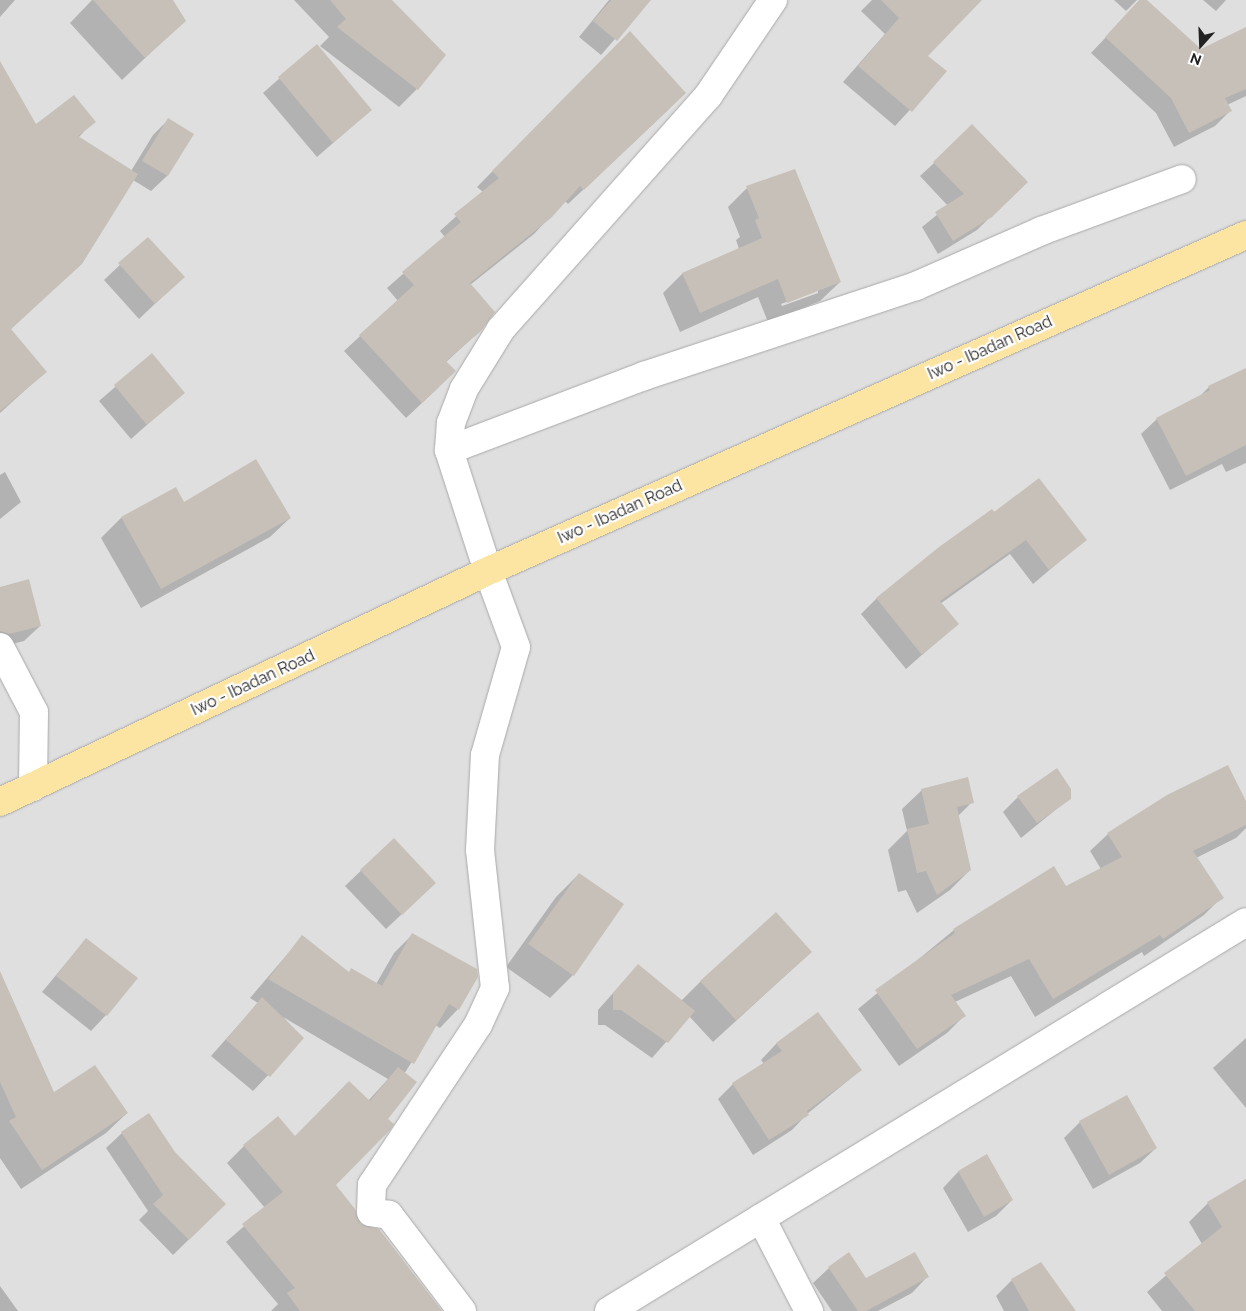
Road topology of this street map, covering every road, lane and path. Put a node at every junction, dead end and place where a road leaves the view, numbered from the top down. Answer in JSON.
{"nodes":[{"id":1,"x":773,"y":0,"type":"edge"},
{"id":2,"x":1182,"y":179,"type":"dead end"},
{"id":3,"x":1246,"y":235,"type":"edge"},
{"id":4,"x":449,"y":450,"type":"junction"},
{"id":5,"x":488,"y":571,"type":"junction"},
{"id":6,"x":0,"y":647,"type":"edge"},
{"id":7,"x":33,"y":788,"type":"junction"},
{"id":8,"x":0,"y":802,"type":"edge"},
{"id":9,"x":1246,"y":922,"type":"edge"},
{"id":10,"x":761,"y":1218,"type":"junction"},
{"id":11,"x":462,"y":1311,"type":"edge"},
{"id":12,"x":609,"y":1311,"type":"edge"},
{"id":13,"x":809,"y":1311,"type":"edge"}],
"edges":[{"from":1,"to":4,"type":"street"},
{"from":2,"to":4,"type":"street"},
{"from":3,"to":5,"type":"main road","name":"Iwo - Ibadan Road"},
{"from":4,"to":5,"type":"street"},
{"from":5,"to":7,"type":"main road","name":"Iwo - Ibadan Road"},
{"from":5,"to":11,"type":"street"},
{"from":6,"to":7,"type":"street"},
{"from":7,"to":8,"type":"main road","name":"Iwo - Ibadan Road"},
{"from":9,"to":10,"type":"street"},
{"from":10,"to":12,"type":"street"},
{"from":10,"to":13,"type":"street"}]}
